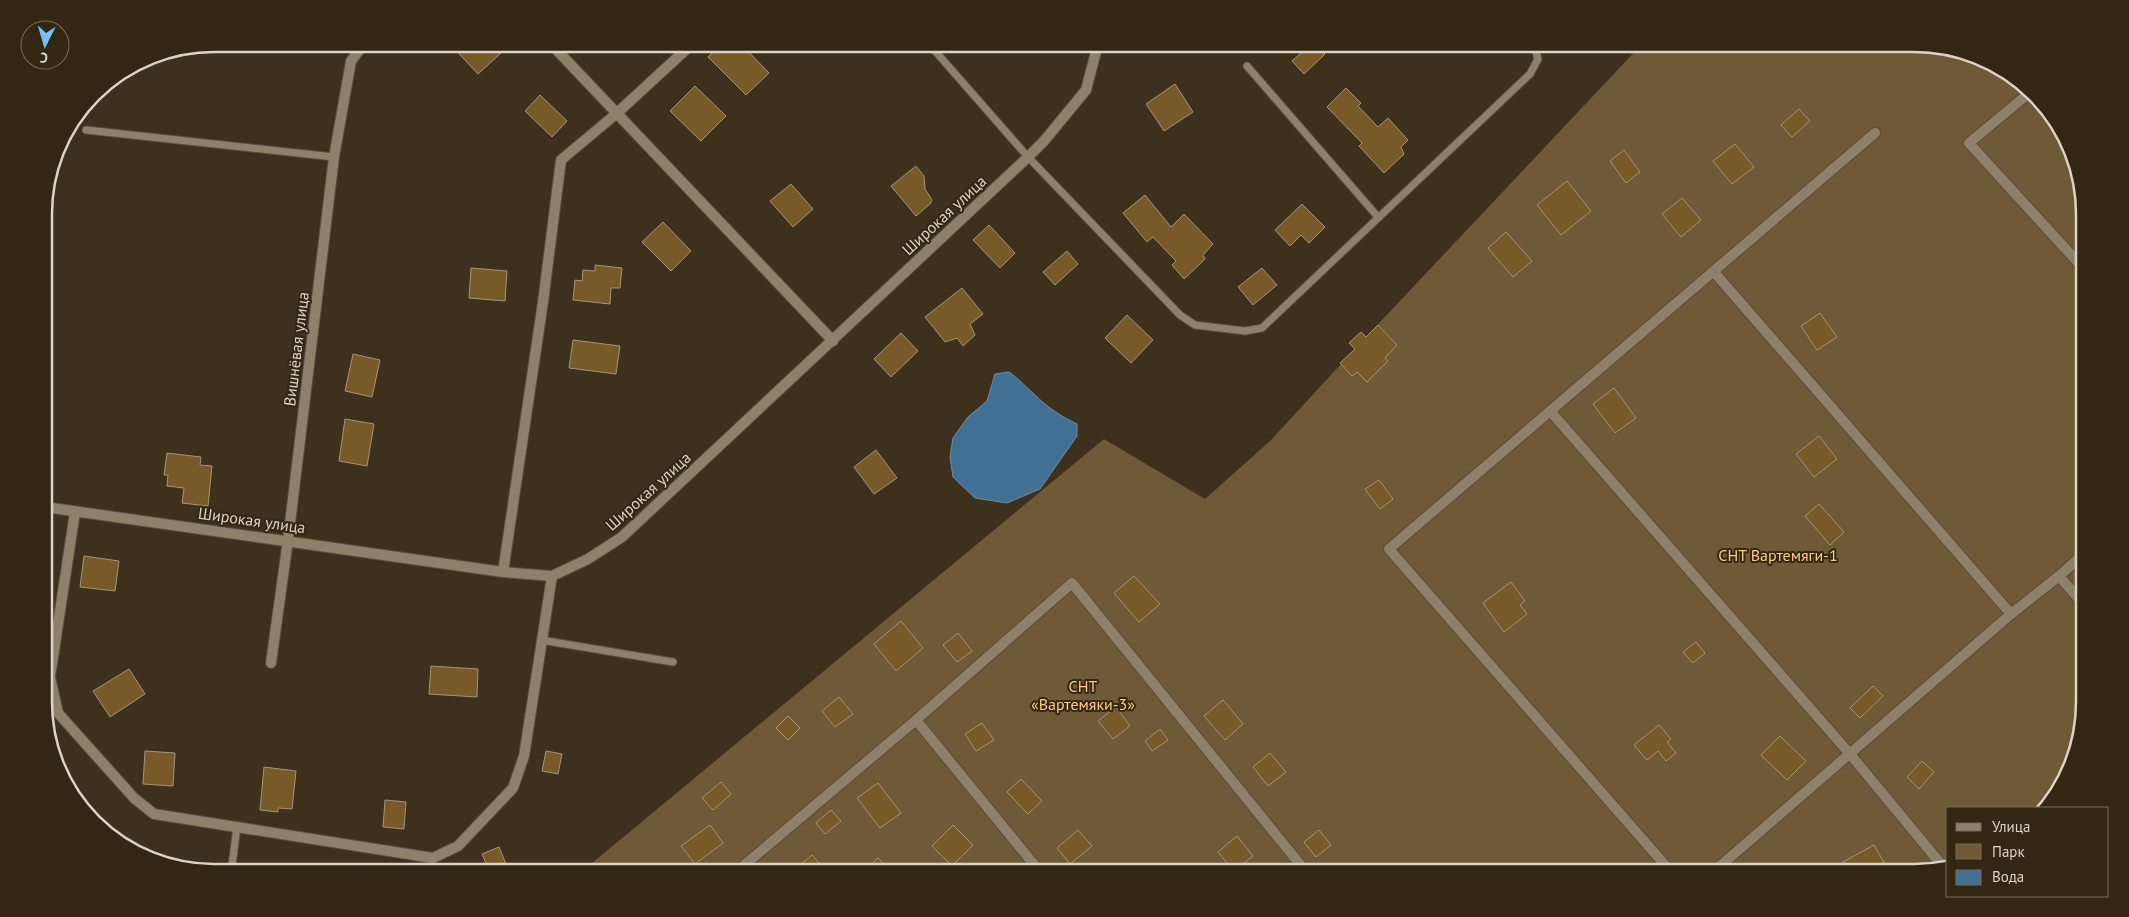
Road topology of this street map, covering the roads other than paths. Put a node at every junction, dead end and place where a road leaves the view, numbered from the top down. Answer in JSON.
{"nodes":[{"id":1,"x":1096,"y":52,"type":"edge"},
{"id":2,"x":1536,"y":52,"type":"edge"},
{"id":3,"x":357,"y":53,"type":"edge"},
{"id":4,"x":559,"y":53,"type":"edge"},
{"id":5,"x":683,"y":53,"type":"edge"},
{"id":6,"x":937,"y":53,"type":"edge"},
{"id":7,"x":1247,"y":66,"type":"dead end"},
{"id":8,"x":2025,"y":96,"type":"edge"},
{"id":9,"x":616,"y":114,"type":"junction"},
{"id":10,"x":86,"y":130,"type":"dead end"},
{"id":11,"x":1875,"y":133,"type":"dead end"},
{"id":12,"x":1028,"y":156,"type":"junction"},
{"id":13,"x":334,"y":158,"type":"junction"},
{"id":14,"x":1378,"y":217,"type":"junction"},
{"id":15,"x":2076,"y":259,"type":"edge"},
{"id":16,"x":1714,"y":272,"type":"junction"},
{"id":17,"x":833,"y":341,"type":"junction"},
{"id":18,"x":1551,"y":412,"type":"junction"},
{"id":19,"x":52,"y":508,"type":"edge"},
{"id":20,"x":75,"y":512,"type":"junction"},
{"id":21,"x":288,"y":540,"type":"junction"},
{"id":22,"x":2076,"y":561,"type":"edge"},
{"id":23,"x":503,"y":572,"type":"junction"},
{"id":24,"x":552,"y":576,"type":"junction"},
{"id":25,"x":2059,"y":576,"type":"junction"},
{"id":26,"x":2076,"y":596,"type":"edge"},
{"id":27,"x":2011,"y":614,"type":"junction"},
{"id":28,"x":541,"y":640,"type":"junction"},
{"id":29,"x":673,"y":662,"type":"dead end"},
{"id":30,"x":52,"y":663,"type":"edge"},
{"id":31,"x":270,"y":663,"type":"dead end"},
{"id":32,"x":52,"y":686,"type":"edge"},
{"id":33,"x":916,"y":720,"type":"junction"},
{"id":34,"x":1850,"y":754,"type":"junction"},
{"id":35,"x":237,"y":827,"type":"junction"},
{"id":36,"x":748,"y":862,"type":"junction"},
{"id":37,"x":1939,"y":862,"type":"edge"},
{"id":38,"x":1300,"y":864,"type":"edge"},
{"id":39,"x":1664,"y":864,"type":"edge"},
{"id":40,"x":1722,"y":864,"type":"edge"},
{"id":41,"x":232,"y":865,"type":"edge"},
{"id":42,"x":745,"y":865,"type":"edge"},
{"id":43,"x":750,"y":865,"type":"edge"},
{"id":44,"x":1034,"y":865,"type":"edge"}],
"edges":[{"from":1,"to":12,"type":"street","name":"Широкая улица"},
{"from":2,"to":14,"type":"lane"},
{"from":3,"to":13,"type":"street","name":"Вишнёвая улица"},
{"from":4,"to":9,"type":"street"},
{"from":5,"to":9,"type":"street"},
{"from":6,"to":12,"type":"lane"},
{"from":7,"to":14,"type":"lane"},
{"from":8,"to":15,"type":"street"},
{"from":9,"to":17,"type":"street"},
{"from":9,"to":23,"type":"street"},
{"from":10,"to":13,"type":"lane"},
{"from":11,"to":16,"type":"street"},
{"from":12,"to":14,"type":"lane"},
{"from":12,"to":17,"type":"street","name":"Широкая улица"},
{"from":13,"to":21,"type":"street","name":"Вишнёвая улица"},
{"from":16,"to":18,"type":"street"},
{"from":16,"to":27,"type":"street"},
{"from":17,"to":24,"type":"street","name":"Широкая улица"},
{"from":18,"to":34,"type":"street"},
{"from":18,"to":39,"type":"street"},
{"from":19,"to":20,"type":"street","name":"Широкая улица"},
{"from":20,"to":21,"type":"street","name":"Широкая улица"},
{"from":20,"to":30,"type":"street"},
{"from":21,"to":23,"type":"street","name":"Широкая улица"},
{"from":21,"to":31,"type":"street","name":"Вишнёвая улица"},
{"from":22,"to":25,"type":"street"},
{"from":23,"to":24,"type":"street","name":"Широкая улица"},
{"from":24,"to":28,"type":"street"},
{"from":25,"to":26,"type":"street"},
{"from":25,"to":27,"type":"street"},
{"from":27,"to":34,"type":"street"},
{"from":28,"to":29,"type":"lane"},
{"from":28,"to":35,"type":"street"},
{"from":32,"to":35,"type":"street"},
{"from":33,"to":36,"type":"street"},
{"from":33,"to":38,"type":"street"},
{"from":33,"to":44,"type":"street"},
{"from":34,"to":37,"type":"street"},
{"from":34,"to":40,"type":"street"},
{"from":35,"to":41,"type":"lane"},
{"from":36,"to":42,"type":"street"},
{"from":36,"to":43,"type":"street"}]}
